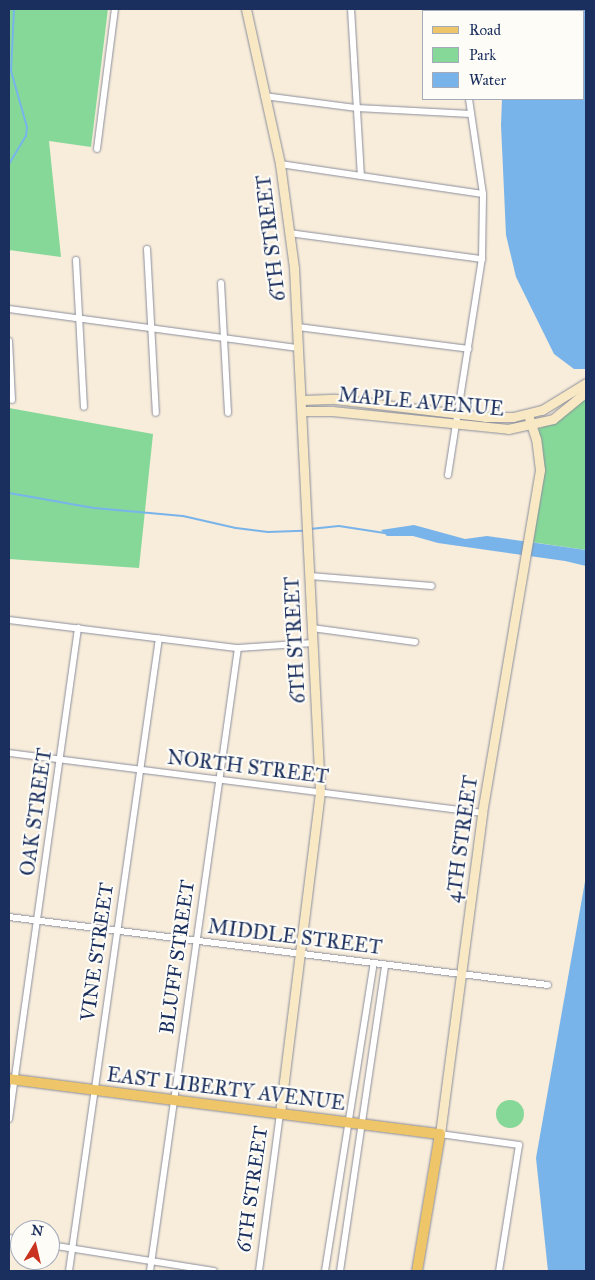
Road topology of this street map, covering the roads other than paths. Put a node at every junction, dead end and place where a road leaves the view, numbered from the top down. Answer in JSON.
{"nodes":[{"id":1,"x":115,"y":9,"type":"edge"},
{"id":2,"x":246,"y":9,"type":"edge"},
{"id":3,"x":351,"y":9,"type":"edge"},
{"id":4,"x":264,"y":96,"type":"junction"},
{"id":5,"x":469,"y":100,"type":"edge"},
{"id":6,"x":357,"y":108,"type":"junction"},
{"id":7,"x":471,"y":114,"type":"junction"},
{"id":8,"x":97,"y":149,"type":"dead end"},
{"id":9,"x":280,"y":164,"type":"junction"},
{"id":10,"x":361,"y":176,"type":"junction"},
{"id":11,"x":483,"y":194,"type":"junction"},
{"id":12,"x":289,"y":233,"type":"junction"},
{"id":13,"x":147,"y":249,"type":"dead end"},
{"id":14,"x":482,"y":259,"type":"junction"},
{"id":15,"x":76,"y":260,"type":"dead end"},
{"id":16,"x":221,"y":282,"type":"dead end"},
{"id":17,"x":9,"y":309,"type":"edge"},
{"id":18,"x":80,"y":319,"type":"junction"},
{"id":19,"x":298,"y":327,"type":"junction"},
{"id":20,"x":152,"y":328,"type":"junction"},
{"id":21,"x":224,"y":338,"type":"junction"},
{"id":22,"x":9,"y":341,"type":"edge"},
{"id":23,"x":298,"y":348,"type":"junction"},
{"id":24,"x":469,"y":349,"type":"junction"},
{"id":25,"x":586,"y":383,"type":"edge"},
{"id":26,"x":586,"y":392,"type":"edge"},
{"id":27,"x":12,"y":400,"type":"dead end"},
{"id":28,"x":302,"y":400,"type":"junction"},
{"id":29,"x":84,"y":407,"type":"dead end"},
{"id":30,"x":302,"y":411,"type":"junction"},
{"id":31,"x":156,"y":413,"type":"dead end"},
{"id":32,"x":228,"y":413,"type":"dead end"},
{"id":33,"x":458,"y":414,"type":"junction"},
{"id":34,"x":528,"y":414,"type":"junction"},
{"id":35,"x":457,"y":425,"type":"junction"},
{"id":36,"x":530,"y":425,"type":"junction"},
{"id":37,"x":448,"y":475,"type":"dead end"},
{"id":38,"x":310,"y":576,"type":"junction"},
{"id":39,"x":432,"y":586,"type":"dead end"},
{"id":40,"x":9,"y":620,"type":"edge"},
{"id":41,"x":78,"y":628,"type":"junction"},
{"id":42,"x":312,"y":628,"type":"junction"},
{"id":43,"x":159,"y":638,"type":"junction"},
{"id":44,"x":415,"y":642,"type":"dead end"},
{"id":45,"x":313,"y":643,"type":"junction"},
{"id":46,"x":238,"y":648,"type":"junction"},
{"id":47,"x":9,"y":754,"type":"edge"},
{"id":48,"x":60,"y":760,"type":"junction"},
{"id":49,"x":138,"y":770,"type":"junction"},
{"id":50,"x":218,"y":780,"type":"junction"},
{"id":51,"x":320,"y":792,"type":"junction"},
{"id":52,"x":482,"y":813,"type":"junction"},
{"id":53,"x":9,"y":917,"type":"edge"},
{"id":54,"x":37,"y":921,"type":"junction"},
{"id":55,"x":117,"y":931,"type":"junction"},
{"id":56,"x":195,"y":940,"type":"junction"},
{"id":57,"x":300,"y":955,"type":"junction"},
{"id":58,"x":374,"y":963,"type":"junction"},
{"id":59,"x":385,"y":965,"type":"junction"},
{"id":60,"x":461,"y":974,"type":"junction"},
{"id":61,"x":548,"y":985,"type":"dead end"},
{"id":62,"x":12,"y":1079,"type":"edge"},
{"id":63,"x":94,"y":1090,"type":"junction"},
{"id":64,"x":173,"y":1101,"type":"junction"},
{"id":65,"x":280,"y":1114,"type":"junction"},
{"id":66,"x":9,"y":1120,"type":"edge"},
{"id":67,"x":350,"y":1123,"type":"junction"},
{"id":68,"x":362,"y":1124,"type":"junction"},
{"id":69,"x":440,"y":1134,"type":"junction"},
{"id":70,"x":60,"y":1247,"type":"edge"},
{"id":71,"x":72,"y":1249,"type":"junction"},
{"id":72,"x":151,"y":1262,"type":"junction"},
{"id":73,"x":69,"y":1271,"type":"edge"},
{"id":74,"x":150,"y":1271,"type":"edge"},
{"id":75,"x":214,"y":1271,"type":"edge"},
{"id":76,"x":258,"y":1271,"type":"edge"},
{"id":77,"x":325,"y":1271,"type":"edge"},
{"id":78,"x":340,"y":1271,"type":"edge"},
{"id":79,"x":417,"y":1271,"type":"edge"},
{"id":80,"x":499,"y":1271,"type":"edge"}],
"edges":[{"from":1,"to":8,"type":"street"},
{"from":2,"to":4,"type":"street","name":"6TH STREET"},
{"from":3,"to":6,"type":"street"},
{"from":4,"to":6,"type":"street"},
{"from":4,"to":9,"type":"street","name":"6TH STREET"},
{"from":5,"to":7,"type":"street"},
{"from":6,"to":7,"type":"street"},
{"from":6,"to":10,"type":"street"},
{"from":7,"to":11,"type":"street"},
{"from":9,"to":10,"type":"street"},
{"from":9,"to":12,"type":"street","name":"6TH STREET"},
{"from":10,"to":11,"type":"street"},
{"from":11,"to":14,"type":"street"},
{"from":12,"to":14,"type":"street"},
{"from":12,"to":19,"type":"street","name":"6TH STREET"},
{"from":13,"to":20,"type":"street"},
{"from":14,"to":24,"type":"street"},
{"from":15,"to":18,"type":"street"},
{"from":16,"to":21,"type":"street"},
{"from":17,"to":18,"type":"street"},
{"from":18,"to":20,"type":"street"},
{"from":18,"to":29,"type":"street"},
{"from":19,"to":23,"type":"street","name":"6TH STREET"},
{"from":19,"to":24,"type":"street"},
{"from":20,"to":21,"type":"street"},
{"from":20,"to":31,"type":"street"},
{"from":21,"to":23,"type":"street"},
{"from":21,"to":32,"type":"street"},
{"from":22,"to":27,"type":"street"},
{"from":23,"to":28,"type":"street","name":"6TH STREET"},
{"from":24,"to":33,"type":"street"},
{"from":25,"to":34,"type":"street","name":"MAPLE AVENUE"},
{"from":26,"to":36,"type":"street","name":"MAPLE AVENUE"},
{"from":28,"to":30,"type":"street","name":"6TH STREET"},
{"from":28,"to":33,"type":"street","name":"MAPLE AVENUE"},
{"from":30,"to":35,"type":"street","name":"MAPLE AVENUE"},
{"from":30,"to":38,"type":"street","name":"6TH STREET"},
{"from":33,"to":34,"type":"street","name":"MAPLE AVENUE"},
{"from":33,"to":35,"type":"street"},
{"from":34,"to":36,"type":"street","name":"4TH STREET"},
{"from":35,"to":36,"type":"street","name":"MAPLE AVENUE"},
{"from":35,"to":37,"type":"street"},
{"from":36,"to":52,"type":"street","name":"4TH STREET"},
{"from":38,"to":39,"type":"street"},
{"from":38,"to":42,"type":"street","name":"6TH STREET"},
{"from":40,"to":41,"type":"street"},
{"from":41,"to":43,"type":"street"},
{"from":41,"to":48,"type":"street","name":"OAK STREET"},
{"from":42,"to":44,"type":"street"},
{"from":42,"to":45,"type":"street","name":"6TH STREET"},
{"from":43,"to":46,"type":"street"},
{"from":43,"to":49,"type":"street","name":"VINE STREET"},
{"from":45,"to":46,"type":"street"},
{"from":45,"to":51,"type":"street","name":"6TH STREET"},
{"from":46,"to":50,"type":"street","name":"BLUFF STREET"},
{"from":47,"to":48,"type":"street","name":"NORTH STREET"},
{"from":48,"to":49,"type":"street","name":"NORTH STREET"},
{"from":48,"to":54,"type":"street","name":"OAK STREET"},
{"from":49,"to":50,"type":"street","name":"NORTH STREET"},
{"from":49,"to":55,"type":"street","name":"VINE STREET"},
{"from":50,"to":51,"type":"street","name":"NORTH STREET"},
{"from":50,"to":56,"type":"street","name":"BLUFF STREET"},
{"from":51,"to":52,"type":"street","name":"NORTH STREET"},
{"from":51,"to":57,"type":"street","name":"6TH STREET"},
{"from":52,"to":60,"type":"street","name":"4TH STREET"},
{"from":53,"to":54,"type":"street","name":"MIDDLE STREET"},
{"from":54,"to":55,"type":"street","name":"MIDDLE STREET"},
{"from":54,"to":62,"type":"street","name":"OAK STREET"},
{"from":55,"to":56,"type":"street","name":"MIDDLE STREET"},
{"from":55,"to":63,"type":"street","name":"VINE STREET"},
{"from":56,"to":57,"type":"street","name":"MIDDLE STREET"},
{"from":56,"to":64,"type":"street","name":"BLUFF STREET"},
{"from":57,"to":58,"type":"street","name":"MIDDLE STREET"},
{"from":57,"to":65,"type":"street","name":"6TH STREET"},
{"from":58,"to":59,"type":"street","name":"MIDDLE STREET"},
{"from":58,"to":67,"type":"street"},
{"from":59,"to":60,"type":"street","name":"MIDDLE STREET"},
{"from":59,"to":68,"type":"street"},
{"from":60,"to":61,"type":"street","name":"MIDDLE STREET"},
{"from":60,"to":69,"type":"street","name":"4TH STREET"},
{"from":62,"to":63,"type":"main road","name":"EAST LIBERTY AVENUE"},
{"from":62,"to":66,"type":"street","name":"OAK STREET"},
{"from":63,"to":64,"type":"main road","name":"EAST LIBERTY AVENUE"},
{"from":63,"to":71,"type":"street","name":"VINE STREET"},
{"from":64,"to":65,"type":"main road","name":"EAST LIBERTY AVENUE"},
{"from":64,"to":72,"type":"street","name":"BLUFF STREET"},
{"from":65,"to":67,"type":"main road","name":"EAST LIBERTY AVENUE"},
{"from":65,"to":76,"type":"street","name":"6TH STREET"},
{"from":67,"to":68,"type":"main road","name":"EAST LIBERTY AVENUE"},
{"from":67,"to":77,"type":"street"},
{"from":68,"to":69,"type":"main road","name":"EAST LIBERTY AVENUE"},
{"from":68,"to":78,"type":"street"},
{"from":69,"to":79,"type":"main road","name":"4TH STREET"},
{"from":69,"to":80,"type":"street"},
{"from":70,"to":71,"type":"street"},
{"from":71,"to":72,"type":"street"},
{"from":71,"to":73,"type":"street","name":"VINE STREET"},
{"from":72,"to":74,"type":"street","name":"BLUFF STREET"},
{"from":72,"to":75,"type":"street"}]}
